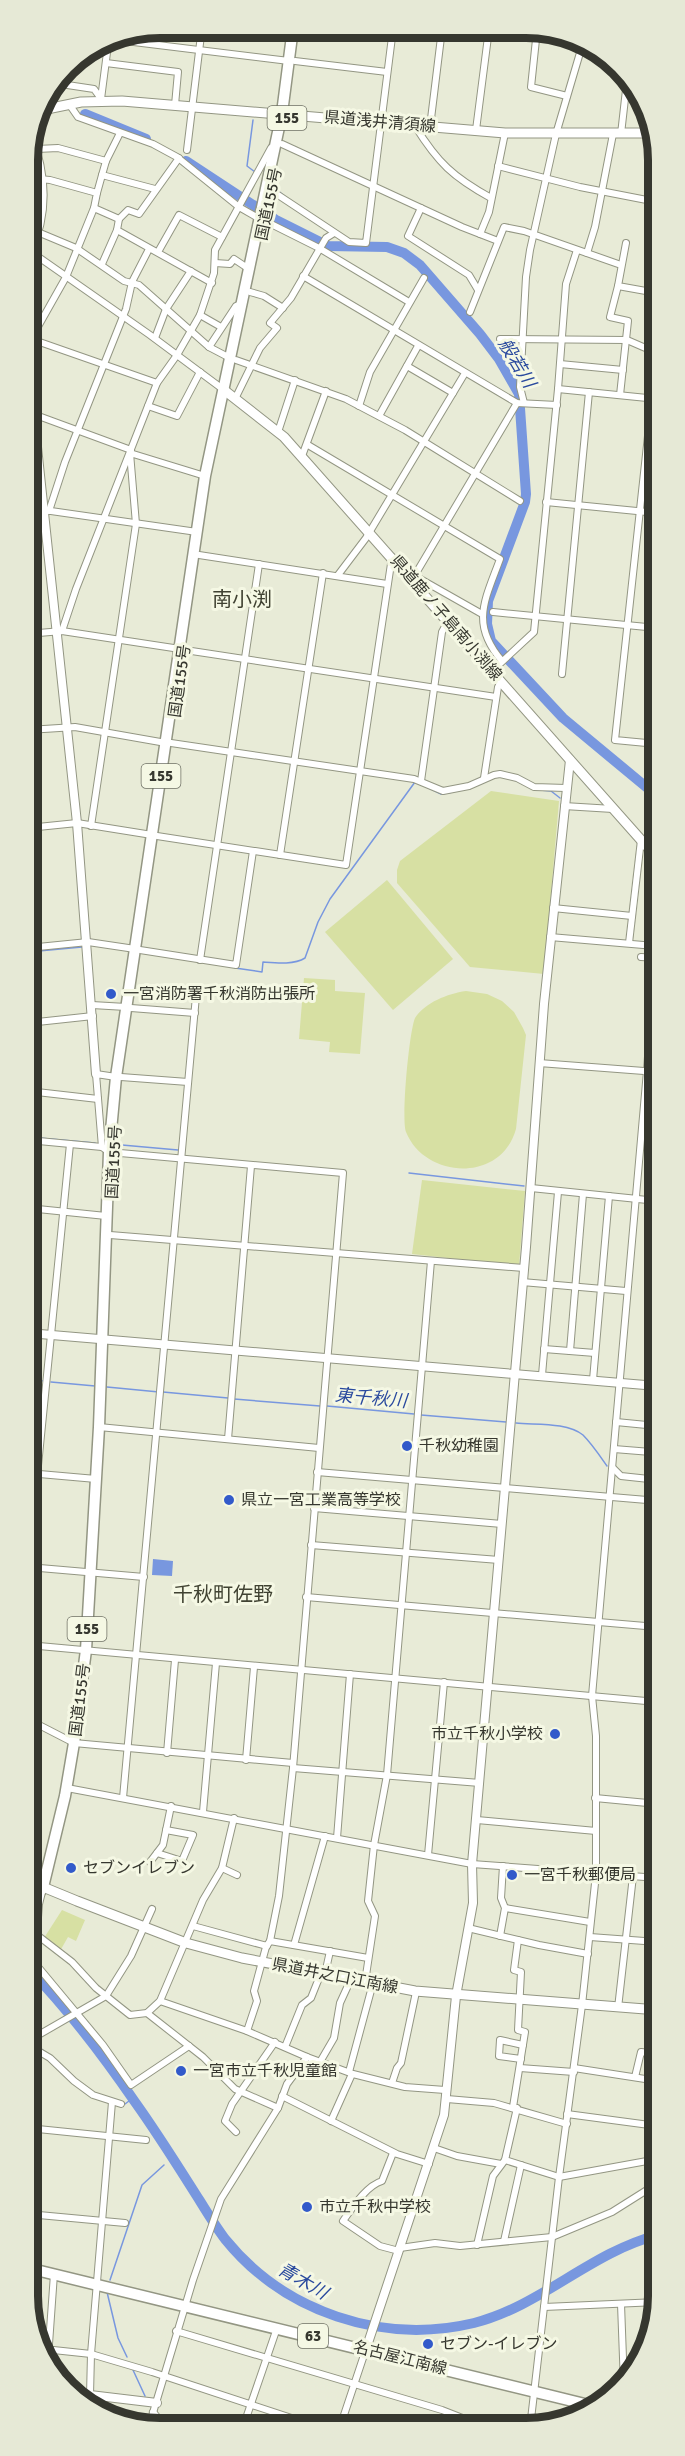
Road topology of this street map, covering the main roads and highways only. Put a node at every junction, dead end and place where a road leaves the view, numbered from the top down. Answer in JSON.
{"nodes":[{"id":1,"x":293,"y":38,"type":"edge"},
{"id":2,"x":297,"y":38,"type":"edge"},
{"id":3,"x":292,"y":61,"type":"junction"},
{"id":4,"x":49,"y":108,"type":"edge"},
{"id":5,"x":285,"y":113,"type":"junction"},
{"id":6,"x":644,"y":133,"type":"edge"},
{"id":7,"x":279,"y":143,"type":"junction"},
{"id":8,"x":266,"y":206,"type":"junction"},
{"id":9,"x":263,"y":219,"type":"junction"},
{"id":10,"x":233,"y":359,"type":"junction"},
{"id":11,"x":229,"y":394,"type":"junction"},
{"id":12,"x":182,"y":649,"type":"junction"},
{"id":13,"x":648,"y":848,"type":"edge"},
{"id":14,"x":109,"y":1150,"type":"junction"},
{"id":15,"x":102,"y":1340,"type":"junction"},
{"id":16,"x":38,"y":1884,"type":"edge"},
{"id":17,"x":42,"y":1887,"type":"junction"},
{"id":18,"x":38,"y":1893,"type":"edge"},
{"id":19,"x":647,"y":2009,"type":"edge"},
{"id":20,"x":38,"y":2270,"type":"edge"},
{"id":21,"x":584,"y":2404,"type":"edge"}],
"edges":[{"from":1,"to":3,"type":"main road","name":"国道155号","number":"155"},
{"from":2,"to":3,"type":"main road","name":"国道155号","number":"155"},
{"from":3,"to":5,"type":"main road","name":"国道155号","number":"155"},
{"from":4,"to":5,"type":"main road","name":"県道浅井清須線"},
{"from":5,"to":6,"type":"main road","name":"県道浅井清須線"},
{"from":5,"to":7,"type":"main road","name":"国道155号","number":"155"},
{"from":7,"to":8,"type":"main road","name":"国道155号","number":"155"},
{"from":7,"to":8,"type":"main road","name":"国道155号","number":"155"},
{"from":8,"to":9,"type":"main road","name":"国道155号","number":"155"},
{"from":9,"to":10,"type":"main road","name":"国道155号","number":"155"},
{"from":9,"to":10,"type":"main road","name":"国道155号","number":"155"},
{"from":10,"to":11,"type":"main road","name":"国道155号","number":"155"},
{"from":11,"to":12,"type":"main road","name":"国道155号","number":"155"},
{"from":11,"to":12,"type":"main road","name":"国道155号","number":"155"},
{"from":11,"to":13,"type":"main road","name":"県道鹿ノ子島南小渕線"},
{"from":12,"to":14,"type":"main road","name":"国道155号","number":"155"},
{"from":14,"to":15,"type":"main road","name":"国道155号","number":"155"},
{"from":14,"to":15,"type":"main road","name":"国道155号","number":"155"},
{"from":15,"to":17,"type":"main road","name":"国道155号","number":"155"},
{"from":16,"to":17,"type":"main road","name":"県道井之口江南線"},
{"from":17,"to":18,"type":"main road","name":"国道155号","number":"155"},
{"from":17,"to":19,"type":"main road","name":"県道井之口江南線"},
{"from":20,"to":21,"type":"main road","name":"名古屋江南線","number":"63"}]}
